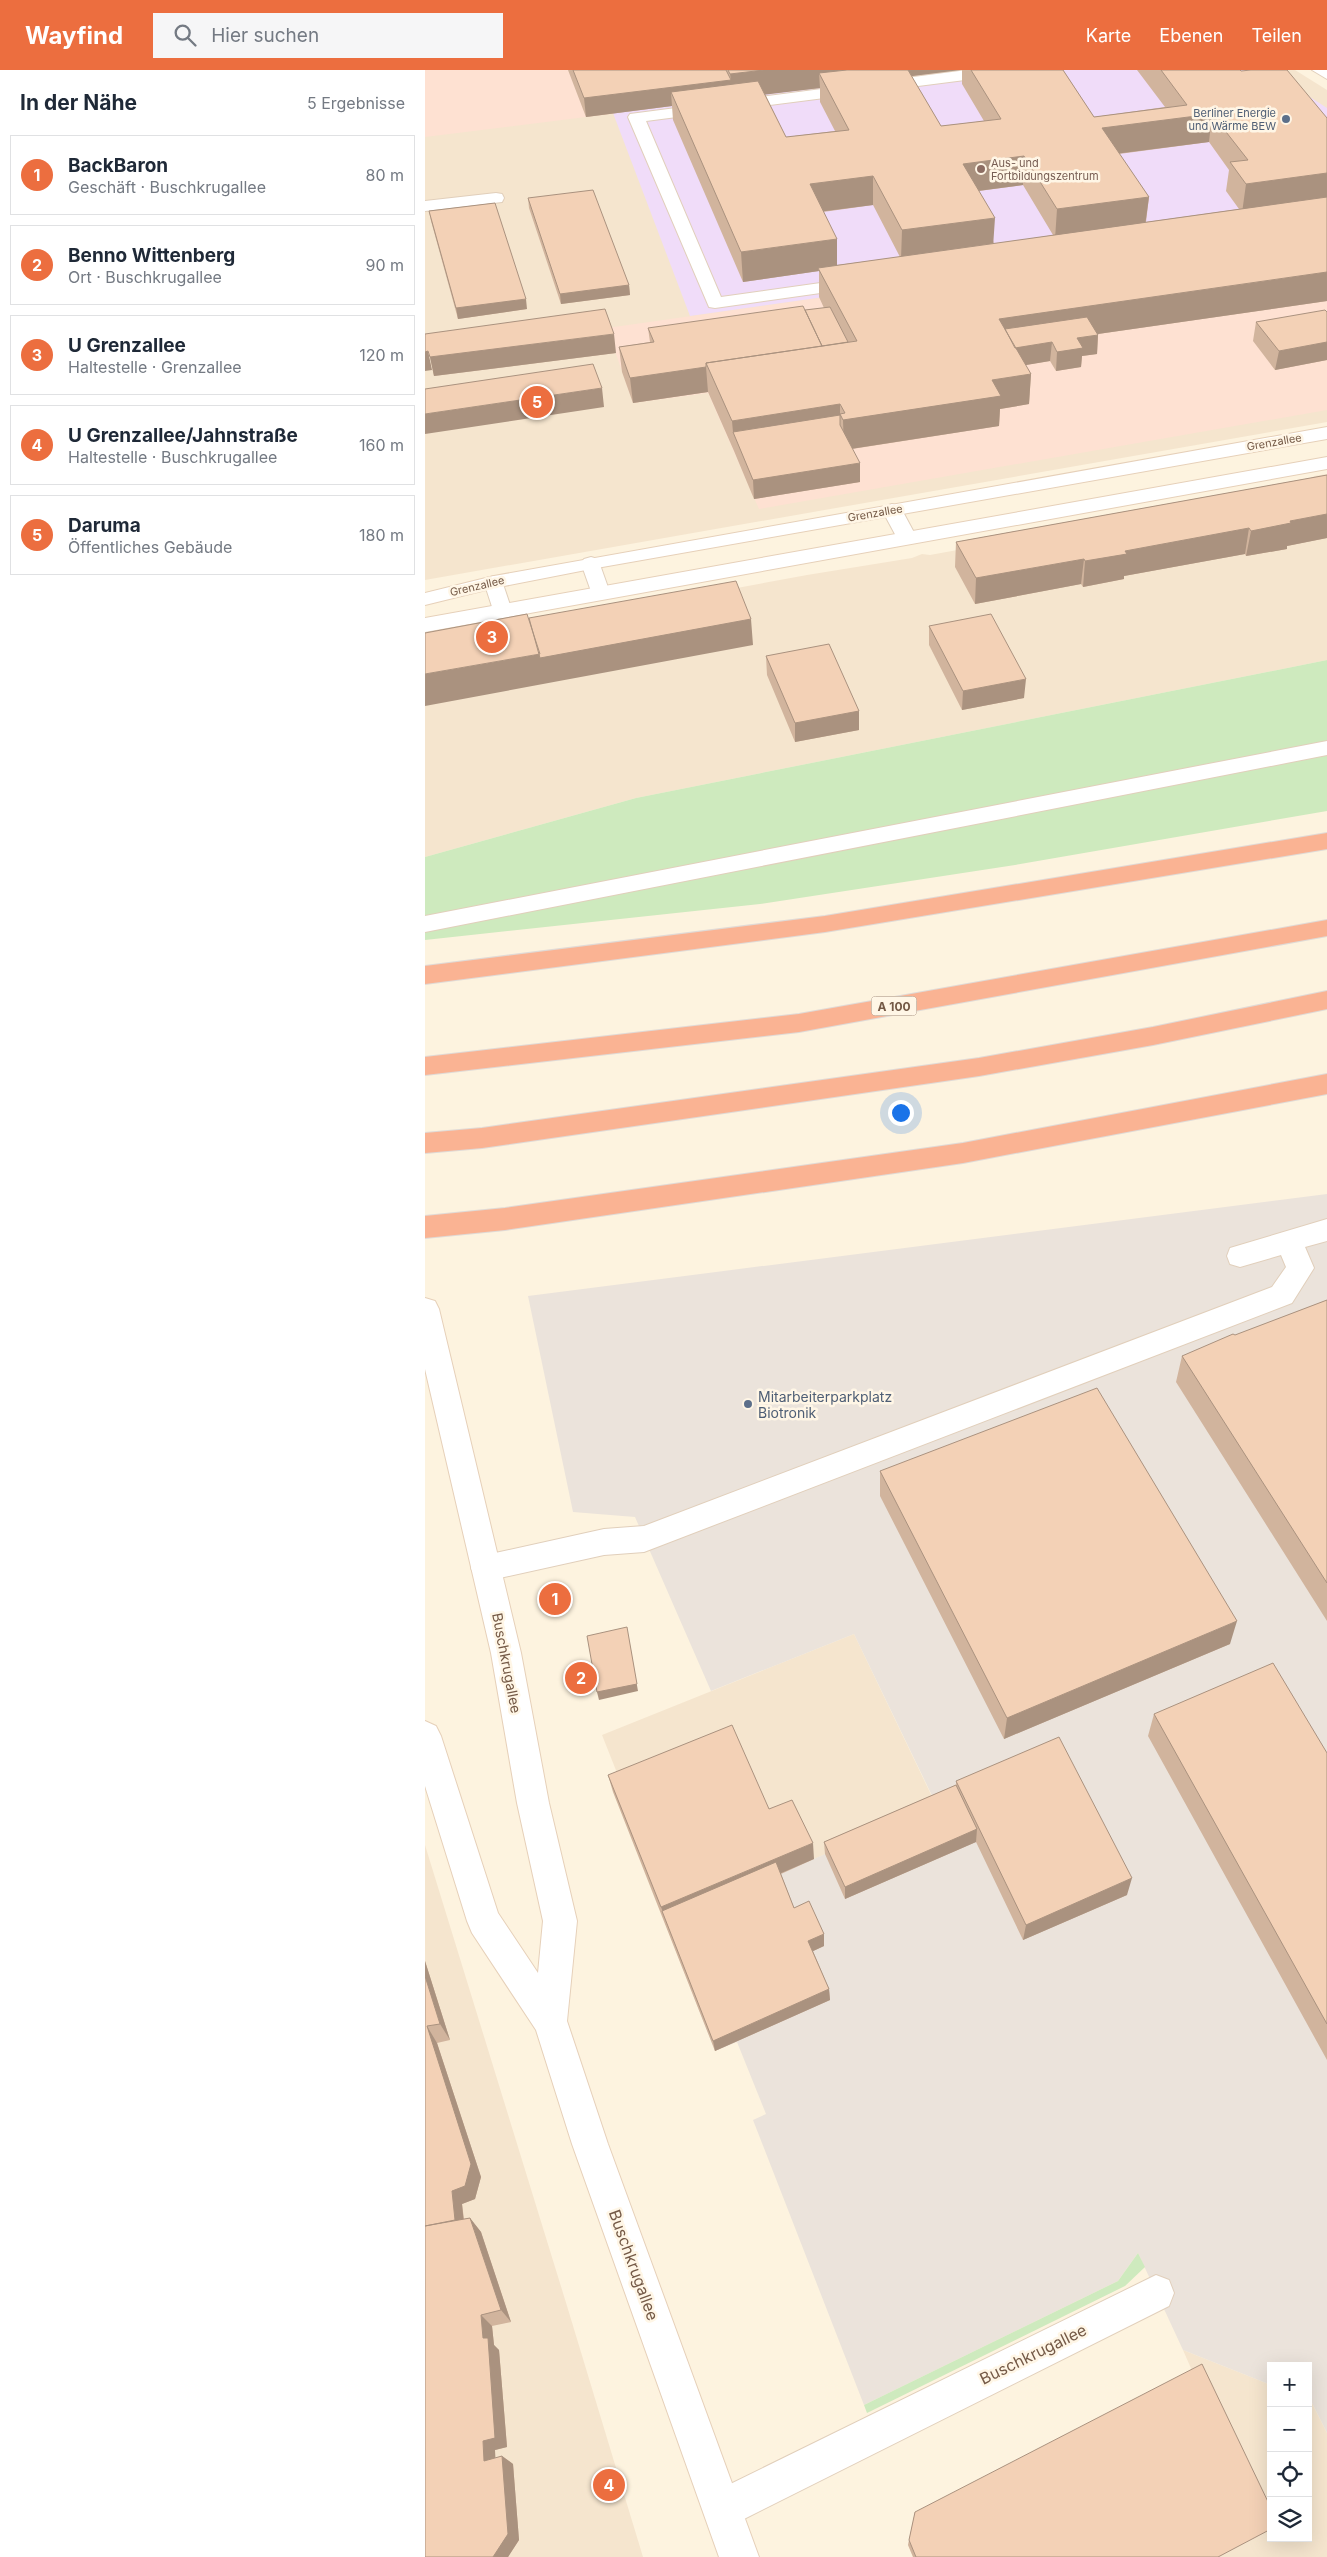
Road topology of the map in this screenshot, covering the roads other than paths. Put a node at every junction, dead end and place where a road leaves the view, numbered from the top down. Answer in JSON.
{"nodes":[{"id":1,"x":1005,"y":70,"type":"edge"},
{"id":2,"x":1320,"y":70,"type":"edge"},
{"id":3,"x":1327,"y":74,"type":"edge"},
{"id":4,"x":496,"y":198,"type":"dead end"},
{"id":5,"x":425,"y":206,"type":"edge"},
{"id":6,"x":873,"y":281,"type":"edge"},
{"id":7,"x":1327,"y":433,"type":"edge"},
{"id":8,"x":1327,"y":463,"type":"edge"},
{"id":9,"x":892,"y":510,"type":"junction"},
{"id":10,"x":907,"y":538,"type":"junction"},
{"id":11,"x":591,"y":563,"type":"junction"},
{"id":12,"x":494,"y":582,"type":"junction"},
{"id":13,"x":600,"y":593,"type":"junction"},
{"id":14,"x":425,"y":599,"type":"edge"},
{"id":15,"x":502,"y":611,"type":"junction"},
{"id":16,"x":425,"y":624,"type":"edge"},
{"id":17,"x":1327,"y":748,"type":"edge"},
{"id":18,"x":1327,"y":842,"type":"edge"},
{"id":19,"x":425,"y":924,"type":"edge"},
{"id":20,"x":1327,"y":928,"type":"edge"},
{"id":21,"x":425,"y":975,"type":"edge"},
{"id":22,"x":1327,"y":1000,"type":"edge"},
{"id":23,"x":425,"y":1066,"type":"edge"},
{"id":24,"x":1327,"y":1084,"type":"edge"},
{"id":25,"x":425,"y":1143,"type":"edge"},
{"id":26,"x":425,"y":1227,"type":"edge"},
{"id":27,"x":1327,"y":1230,"type":"edge"},
{"id":28,"x":1289,"y":1242,"type":"junction"},
{"id":29,"x":1240,"y":1256,"type":"dead end"},
{"id":30,"x":425,"y":1309,"type":"edge"},
{"id":31,"x":486,"y":1568,"type":"junction"},
{"id":32,"x":425,"y":1736,"type":"edge"},
{"id":33,"x":550,"y":2020,"type":"junction"},
{"id":34,"x":1156,"y":2293,"type":"dead end"},
{"id":35,"x":722,"y":2509,"type":"junction"},
{"id":36,"x":739,"y":2557,"type":"edge"}],
"edges":[{"from":1,"to":6,"type":"main road"},
{"from":2,"to":3,"type":"main road"},
{"from":4,"to":5,"type":"main road"},
{"from":7,"to":9,"type":"main road","name":"Grenzallee"},
{"from":8,"to":10,"type":"main road"},
{"from":9,"to":10,"type":"main road"},
{"from":9,"to":11,"type":"main road","name":"Grenzallee"},
{"from":10,"to":13,"type":"main road"},
{"from":11,"to":12,"type":"main road","name":"Grenzallee"},
{"from":11,"to":13,"type":"main road"},
{"from":12,"to":14,"type":"main road","name":"Grenzallee"},
{"from":12,"to":15,"type":"main road"},
{"from":13,"to":15,"type":"main road"},
{"from":15,"to":16,"type":"main road"},
{"from":17,"to":19,"type":"main road"},
{"from":18,"to":21,"type":"highway"},
{"from":20,"to":23,"type":"highway","number":"A 100"},
{"from":22,"to":25,"type":"highway"},
{"from":24,"to":26,"type":"highway"},
{"from":27,"to":28,"type":"main road"},
{"from":28,"to":29,"type":"main road"},
{"from":28,"to":31,"type":"main road"},
{"from":30,"to":31,"type":"main road","name":"Buschkrugallee"},
{"from":31,"to":33,"type":"main road","name":"Buschkrugallee"},
{"from":32,"to":33,"type":"main road","name":"Buschkrugallee"},
{"from":33,"to":35,"type":"main road","name":"Buschkrugallee"},
{"from":34,"to":35,"type":"main road","name":"Buschkrugallee"},
{"from":35,"to":36,"type":"main road","name":"Buschkrugallee"}]}
